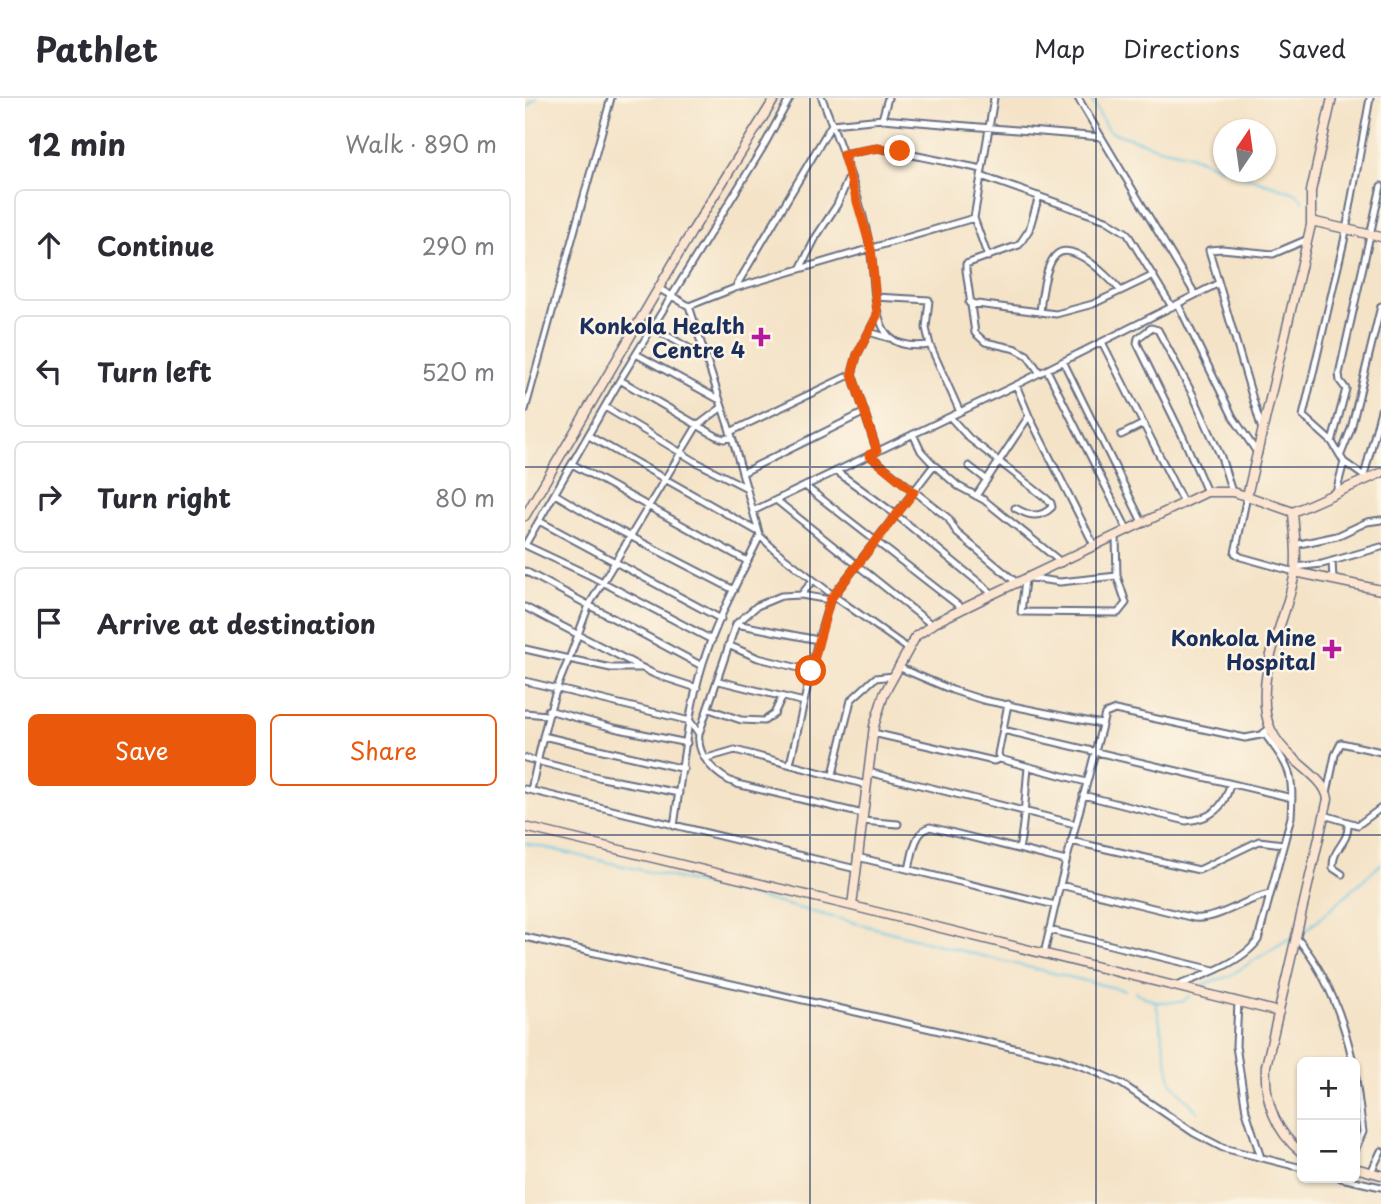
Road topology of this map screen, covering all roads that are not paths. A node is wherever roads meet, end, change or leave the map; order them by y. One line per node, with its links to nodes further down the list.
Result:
1 (611, 98): 58 (street)
2 (775, 98): 30 (street)
3 (790, 98): 34 (street)
4 (823, 98): 11 (street)
5 (888, 98): 10 (street)
6 (994, 98): 12 (street)
7 (1079, 98): 13 (street)
8 (1332, 98): 20 (street)
9 (1370, 98): 21 (street)
10 (882, 119): 11 (street); 12 (street)
11 (832, 124): 14 (street); 31 (street)
12 (988, 129): 13 (street); 15 (street)
13 (1101, 137): 33 (street)
14 (843, 154): 15 (street); 16 (street)
15 (981, 173): 18 (street); 19 (street)
16 (849, 177): 25 (street); 27 (street)
17 (1381, 186): 22 (street)
18 (1039, 196): 26 (street); 28 (street)
19 (974, 218): 25 (street); 26 (street)
20 (1311, 221): 21 (street); 24 (street)
21 (1346, 228): 22 (street); 71 (street)
22 (1371, 234): 23 (street); 71 (street)
23 (1381, 237)
24 (1308, 239): 29 (street); 66 (street)
25 (871, 249): 27 (street); 35 (street)
26 (988, 257): 36 (street)
27 (800, 269): 31 (street)
28 (1154, 275): 32 (street); 37 (street)
29 (1217, 284): 33 (street); 66 (street)
30 (659, 288): 34 (street); 104 (street)
31 (735, 288): 38 (street)
32 (1120, 290): 40 (street); 40 (street)
33 (1195, 294): 37 (street)
34 (673, 295): 38 (street); 42 (street)
35 (875, 297): 41 (street); 46 (street)
36 (969, 303): 40 (street); 51 (street)
37 (1175, 305): 45 (street); 74 (street)
38 (689, 306): 48 (street)
39 (1381, 306): 75 (street)
40 (1040, 313)
41 (877, 316): 43 (street); 44 (street)
42 (652, 327): 47 (street); 48 (street)
43 (869, 332): 44 (street); 52 (street)
44 (889, 338): 46 (street)
45 (1102, 342): 49 (street); 64 (street)
46 (930, 345): 61 (street)
47 (636, 354): 53 (street); 55 (street)
48 (705, 358): 55 (street)
49 (1063, 361): 50 (street); 107 (street)
50 (1047, 370): 51 (street); 108 (street)
51 (1040, 373): 54 (street)
52 (852, 374): 60 (street); 67 (street)
53 (620, 380): 56 (street); 65 (street)
54 (1016, 385): 61 (street); 62 (street)
55 (719, 399): 57 (street)
56 (605, 407): 70 (street); 73 (street)
57 (721, 408): 65 (street); 67 (street)
58 (525, 410)
59 (1381, 410): 85 (street)
60 (865, 412): 72 (street); 83 (street)
61 (960, 412): 63 (street)
62 (1029, 416): 77 (street); 115 (street)
63 (950, 417): 68 (street); 77 (street)
64 (1143, 424): 69 (street); 98 (street)
65 (697, 426): 67 (street); 73 (street)
66 (1262, 433): 74 (street)
67 (731, 434): 83 (street)
68 (912, 434): 72 (street); 80 (street)
69 (1121, 435)
70 (589, 436): 79 (street); 86 (street)
71 (1332, 442): 75 (street)
72 (877, 451): 76 (street)
73 (681, 453): 86 (street); 89 (street)
74 (1258, 454): 96 (street)
75 (1341, 454): 78 (street)
76 (869, 455): 82 (street); 90 (street)
77 (999, 462): 87 (street); 100 (street)
78 (1343, 462): 85 (street); 93 (street)
79 (572, 464): 94 (street); 99 (street)
80 (934, 465): 90 (street); 95 (street)
81 (969, 466): 87 (street)
82 (837, 471): 88 (street); 103 (street)
83 (742, 473): 89 (street)
84 (1381, 473): 85 (street)
85 (1366, 477): 93 (street)
86 (666, 479): 99 (street); 109 (street)
87 (987, 480): 95 (street)
88 (805, 486): 97 (street); 112 (street)
89 (747, 488): 101 (street)
90 (914, 492): 103 (street); 127 (street)
91 (1207, 492): 92 (street); 92 (street); 98 (street)
92 (1232, 492): 96 (street)
93 (1336, 492): 102 (street)
94 (555, 494): 106 (street); 110 (street)
95 (976, 496): 120 (street)
96 (1247, 496): 102 (street); 122 (street)
97 (776, 500): 101 (street); 121 (street)
98 (1184, 504): 107 (street)
99 (649, 507): 110 (street); 117 (street)
100 (1016, 508)
101 (753, 511): 109 (street)
102 (1293, 512): 114 (street)
103 (895, 514): 112 (street); 131 (street)
104 (525, 516)
105 (1381, 520): 114 (street)
106 (539, 521): 113 (street); 119 (street)
107 (1143, 524): 108 (street)
108 (1128, 531): 111 (street)
109 (758, 534): 117 (street); 125 (street)
110 (632, 536): 119 (street); 129 (street)
111 (1116, 537): 115 (street); 124 (street)
112 (875, 541): 121 (street); 136 (street)
113 (525, 545): 128 (street)
114 (1295, 545): 122 (street)
115 (1095, 547): 120 (street)
116 (1381, 547): 118 (street)
117 (747, 561): 129 (street)
118 (1332, 561): 122 (street); 126 (street)
119 (616, 562): 128 (street); 137 (street)
120 (1062, 563): 127 (street)
121 (856, 566): 133 (street); 139 (street)
122 (1295, 570): 126 (street); 164 (street)
123 (525, 571): 134 (street)
124 (1117, 576): 127 (street); 127 (street)
125 (813, 580): 132 (street); 133 (street)
126 (1333, 580): 130 (street)
127 (1024, 581): 131 (street)
128 (603, 582): 134 (street); 141 (street)
129 (734, 590): 137 (street)
130 (1381, 590)
131 (993, 594): 136 (street)
132 (801, 595): 133 (street); 138 (street)
133 (832, 598): 142 (street); 144 (street)
134 (589, 605): 140 (street); 147 (street)
135 (525, 607): 140 (street)
136 (964, 609): 139 (street)
137 (721, 619): 141 (street)
138 (736, 624): 142 (street); 143 (street)
139 (932, 625): 144 (street)
140 (578, 636): 146 (street); 148 (street)
141 (712, 640): 147 (street)
142 (818, 640): 149 (street)
143 (728, 645): 149 (street); 152 (street)
144 (907, 648): 150 (street)
145 (525, 649): 146 (street)
146 (569, 659): 148 (street); 153 (street)
147 (702, 666): 154 (street)
148 (643, 668): 154 (street)
149 (811, 671): 156 (street)
150 (896, 672): 157 (street); 166 (street); 180 (street)
151 (525, 681): 153 (street)
152 (719, 681): 155 (street); 158 (street)
153 (555, 687): 159 (street); 161 (street)
154 (697, 688): 161 (street)
155 (782, 697): 156 (street); 158 (street)
156 (804, 702): 176 (street)
157 (1008, 704): 162 (street); 163 (street)
158 (709, 709): 167 (street)
159 (547, 712): 160 (street); 168 (street); 169 (street)
160 (525, 713)
161 (690, 721): 165 (street); 167 (street)
162 (1101, 724): 164 (street); 170 (street)
163 (1003, 730): 170 (street); 174 (street)
164 (1267, 731): 186 (street); 188 (street)
165 (688, 733): 167 (street); 169 (street)
166 (873, 733): 174 (street); 179 (street)
167 (699, 734): 173 (street)
168 (543, 736): 175 (street); 177 (street)
169 (687, 743): 177 (street)
170 (1094, 751): 181 (street); 183 (street)
171 (1381, 752): 186 (street)
172 (525, 758): 175 (street)
173 (707, 758): 176 (street); 192 (street)
174 (1000, 759): 178 (street)
175 (537, 761): 184 (street); 185 (street)
176 (790, 764): 180 (street)
177 (684, 768): 185 (street)
178 (1028, 768): 181 (street); 190 (street)
179 (868, 772): 182 (street); 190 (street)
180 (833, 774): 182 (street)
181 (1086, 782): 187 (street)
182 (867, 785): 192 (street)
183 (1230, 785): 187 (street); 188 (street)
184 (528, 790): 196 (street)
185 (679, 793): 196 (street)
186 (1327, 793): 191 (street)
187 (1083, 795): 194 (street)
188 (1292, 798): 199 (street)
189 (1381, 808): 195 (street)
190 (1024, 812): 194 (street); 200 (street)
191 (1324, 815): 195 (street); 212 (street)
192 (862, 817): 193 (street); 201 (street)
193 (898, 824)
194 (1075, 824): 198 (street)
195 (1348, 824): 205 (street)
196 (674, 826): 203 (street)
197 (525, 827): 209 (street)
198 (1071, 841): 199 (street); 202 (street)
199 (1283, 844): 207 (street)
200 (1019, 849): 202 (street); 204 (street)
201 (857, 857): 203 (street); 204 (street)
202 (1066, 861): 206 (street)
203 (856, 869): 209 (street)
204 (908, 869): 208 (street)
205 (1342, 874)
206 (1060, 885): 207 (street); 208 (street)
207 (1270, 894): 214 (street)
208 (1055, 905): 210 (street)
209 (852, 906): 213 (street)
210 (1049, 930): 213 (street); 214 (street)
211 (525, 937): 223 (street)
212 (1296, 937): 217 (street); 218 (street)
213 (1044, 954): 215 (street)
214 (1214, 970): 215 (street)
215 (1175, 986): 216 (street)
216 (1238, 1002): 217 (street); 223 (street)
217 (1279, 1012): 221 (street)
218 (1352, 1057)
219 (1360, 1110): 220 (street)
220 (1360, 1139)
221 (1297, 1148)
222 (1381, 1151): 226 (street)
223 (1261, 1158): 224 (street)
224 (1297, 1167)
225 (1360, 1169): 226 (street)
226 (1371, 1172): 227 (street)
227 (1381, 1175)
228 (1360, 1182): 229 (street)
229 (1381, 1186)

